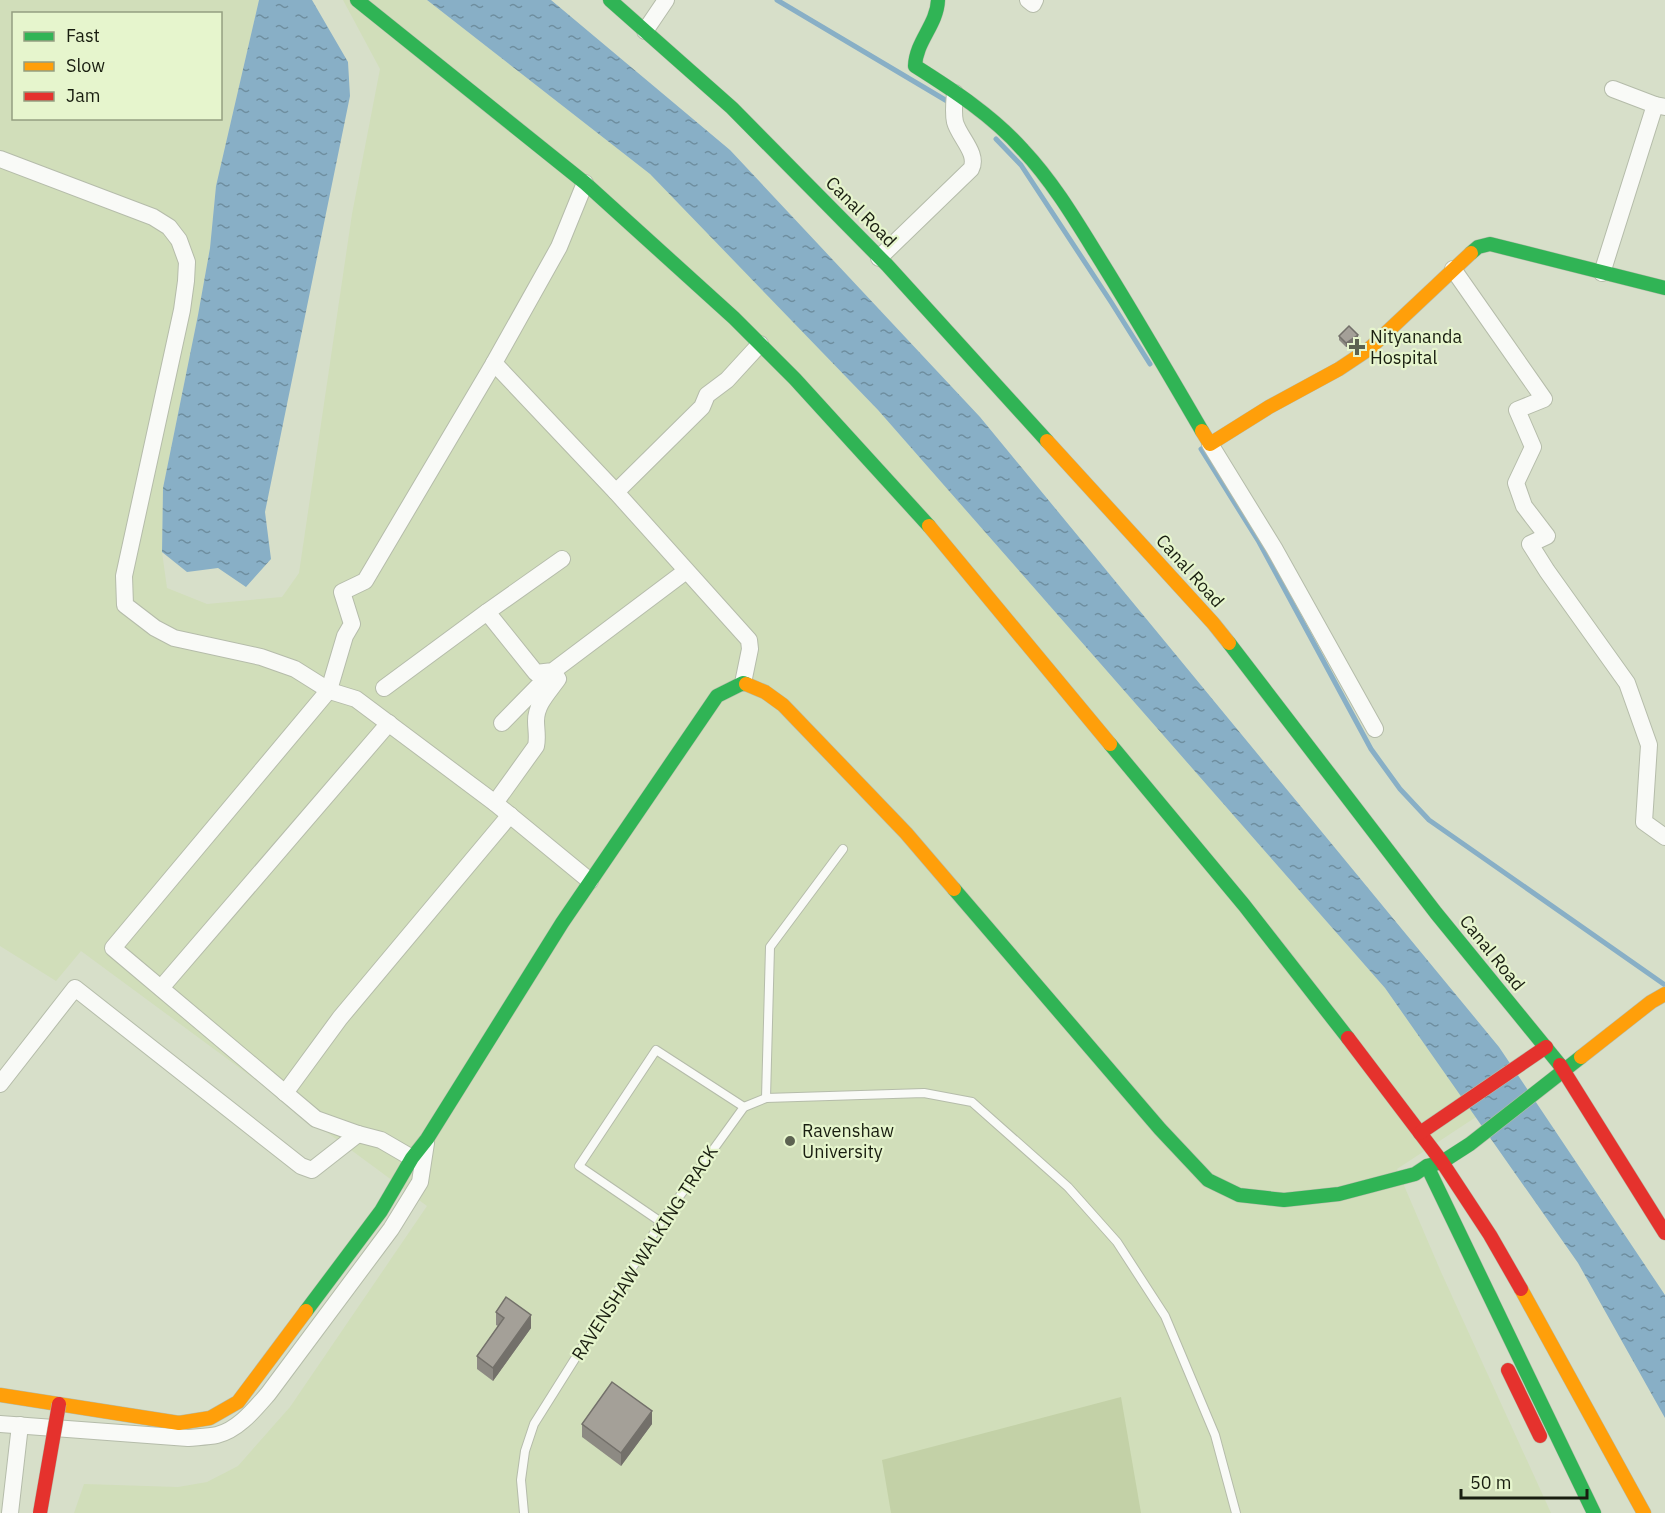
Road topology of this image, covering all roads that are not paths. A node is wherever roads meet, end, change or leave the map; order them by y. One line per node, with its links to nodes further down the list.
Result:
1 (357, 0): 12 (main road)
2 (610, 0): 7 (main road, Canal Road)
3 (666, 0): 7 (street)
4 (1028, 0): 5 (street)
5 (1035, 0)
6 (941, 1): 9 (main road)
7 (645, 31): 13 (main road, Canal Road)
8 (1613, 89): 10 (street)
9 (955, 93): 13 (street); 19 (main road)
10 (1660, 106): 15 (street)
11 (0, 159): 27 (street)
12 (585, 183): 17 (main road); 18 (street)
13 (879, 258): 39 (main road, Canal Road)
14 (1453, 269): 15 (main road); 19 (main road); 33 (street)
15 (1602, 273): 16 (main road)
16 (1665, 288)
17 (760, 344): 20 (street); 45 (main road)
18 (494, 363): 20 (street); 27 (street)
19 (1210, 444): 30 (street)
20 (616, 492): 22 (street)
21 (561, 559): 23 (street)
22 (686, 571): 24 (street); 25 (street)
23 (487, 612): 24 (street); 26 (street)
24 (553, 671): 29 (street); 31 (street)
25 (743, 683): 35 (main road); 50 (main road)
26 (384, 688)
27 (329, 690): 28 (street); 36 (street)
28 (388, 723): 31 (street); 36 (street)
29 (502, 723)
30 (1376, 729)
31 (495, 803): 32 (street)
32 (510, 815): 35 (street); 42 (street)
33 (1665, 837)
34 (843, 849): 43 (lane)
35 (590, 881): 47 (main road)
36 (161, 988): 42 (street)
37 (1659, 998): 38 (main road); 40 (main road)
38 (1665, 1012)
39 (1546, 1047): 40 (main road, Canal Road); 45 (main road)
40 (1564, 1070): 49 (main road); 52 (main road, Canal Road)
41 (0, 1084): 46 (street)
42 (285, 1093): 46 (street)
43 (766, 1098): 44 (lane); 64 (lane)
44 (744, 1107): 51 (lane, RAVENSHAW WALKING TRACK); 51 (lane)
45 (1420, 1133): 49 (main road)
46 (358, 1134): 48 (street)
47 (427, 1139): 48 (main road); 59 (street)
48 (412, 1158): 57 (main road)
49 (1442, 1162): 50 (main road); 66 (main road)
50 (1427, 1166): 65 (main road)
51 (661, 1222): 63 (lane, RAVENSHAW WALKING TRACK)
52 (1665, 1233)
53 (1465, 1276): 54 (main road)
54 (1475, 1297)
55 (1504, 1361): 60 (main road)
56 (0, 1395): 57 (main road)
57 (59, 1404): 62 (main road, bridge)
58 (0, 1424): 59 (street)
59 (20, 1425): 61 (street)
60 (1548, 1453)
61 (10, 1513)
62 (40, 1513)
63 (524, 1513)
64 (1236, 1513)
65 (1594, 1513)
66 (1644, 1513)

